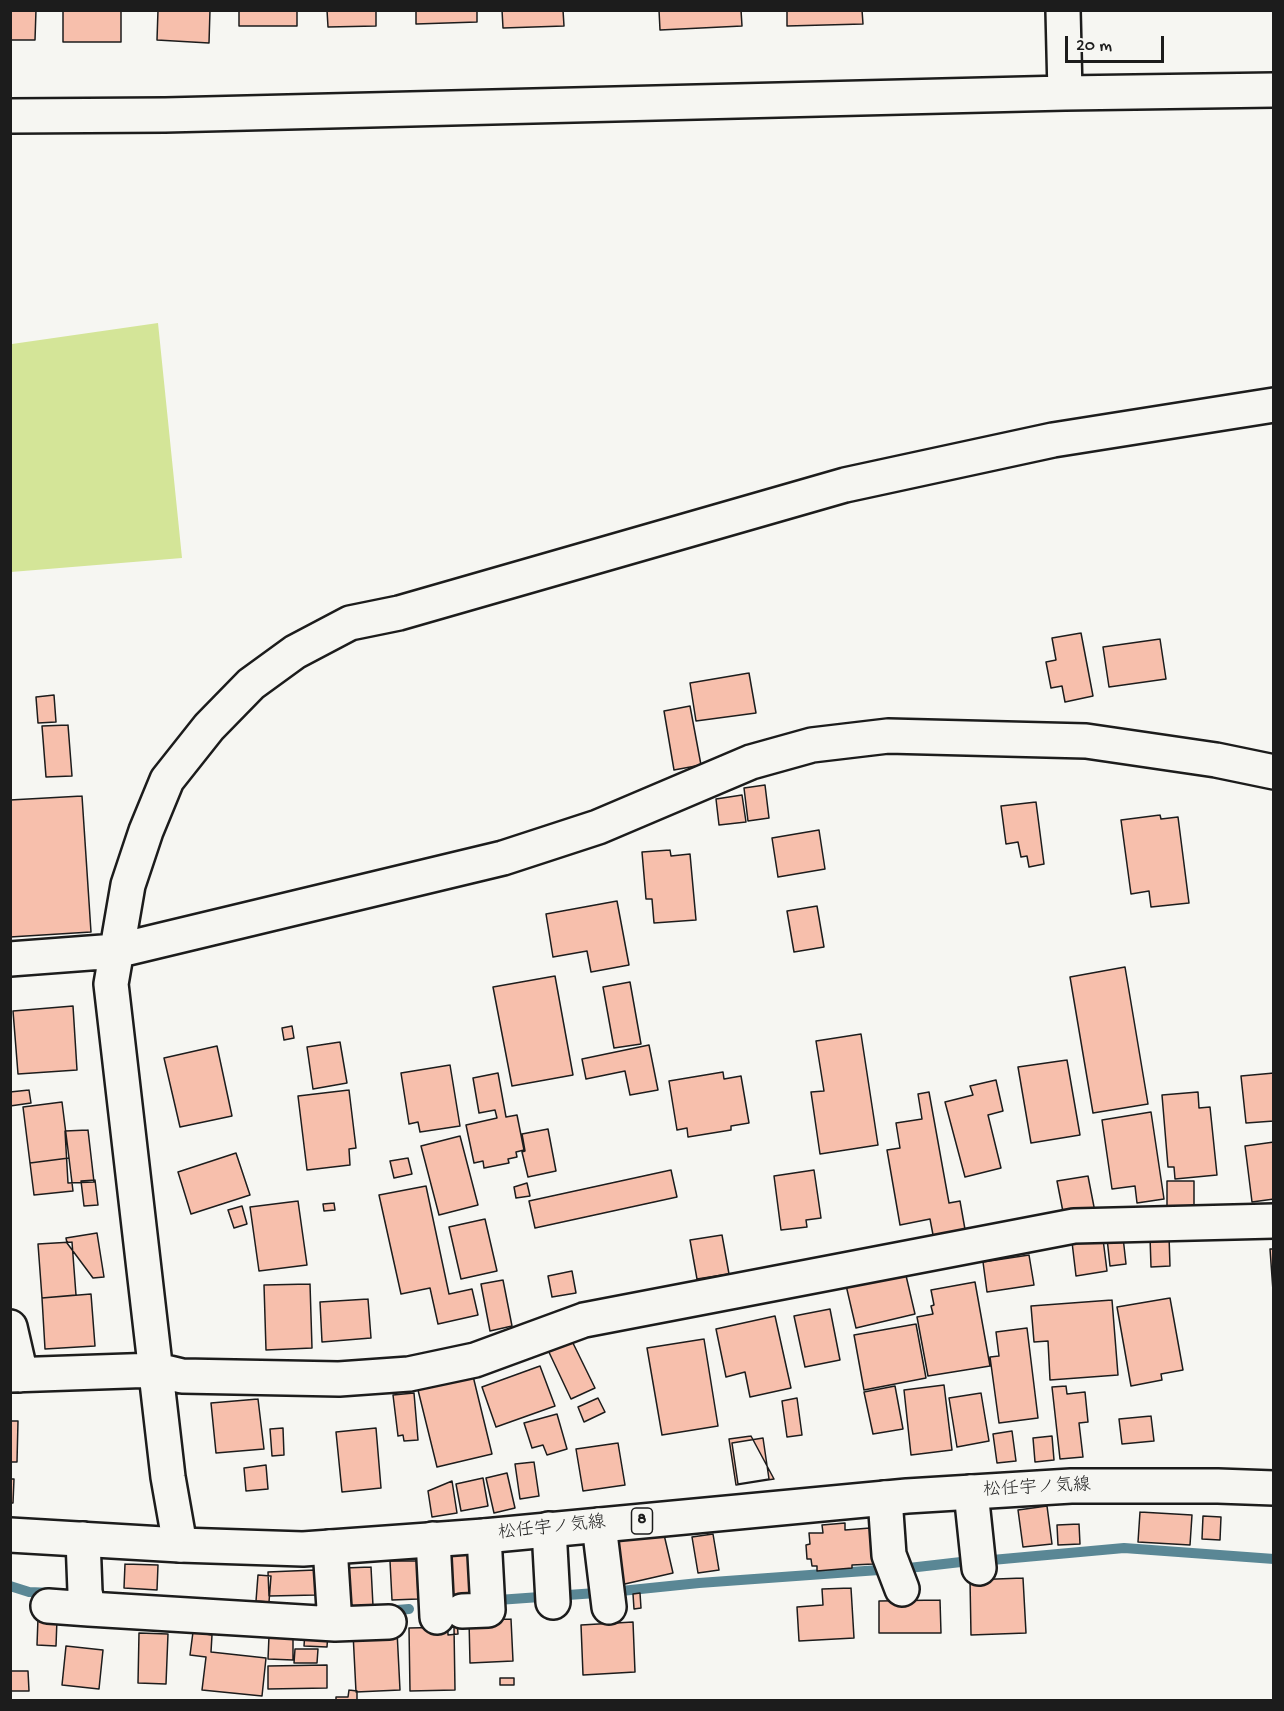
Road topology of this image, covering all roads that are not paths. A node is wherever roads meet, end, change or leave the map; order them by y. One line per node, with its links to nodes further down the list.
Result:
1 (1063, 10): 3 (street)
2 (1274, 90): 3 (street)
3 (1065, 93): 4 (street)
4 (10, 116)
5 (1274, 405): 7 (street)
6 (1274, 772): 7 (street)
7 (116, 951): 8 (street); 11 (street)
8 (10, 959)
9 (1274, 1221): 11 (street)
10 (10, 1327): 12 (street)
11 (157, 1370): 12 (street); 22 (street)
12 (16, 1375)
13 (1274, 1488): 14 (street, 松任宇ノ気線 / 8)
14 (971, 1492): 15 (street, 松任宇ノ気線 / 8); 24 (street)
15 (885, 1498): 16 (street, 松任宇ノ気線 / 8); 25 (street)
16 (599, 1525): 17 (street, 松任宇ノ気線 / 8); 28 (street)
17 (549, 1529): 19 (street, 松任宇ノ気線 / 8); 26 (street)
18 (10, 1535): 20 (street, 松任宇ノ気線 / 8)
19 (484, 1536): 21 (street, 松任宇ノ気線 / 8); 21 (street)
20 (82, 1539): 22 (street, 松任宇ノ気線 / 8); 29 (street)
21 (433, 1539): 23 (street, 松任宇ノ気線 / 8)
22 (180, 1545): 23 (street, 松任宇ノ気線 / 8)
23 (330, 1547): 31 (street)
24 (979, 1568)
25 (902, 1589)
26 (552, 1596)
27 (48, 1606): 29 (street)
28 (609, 1607)
29 (89, 1609): 31 (street)
30 (389, 1622): 31 (street)
31 (334, 1624)

